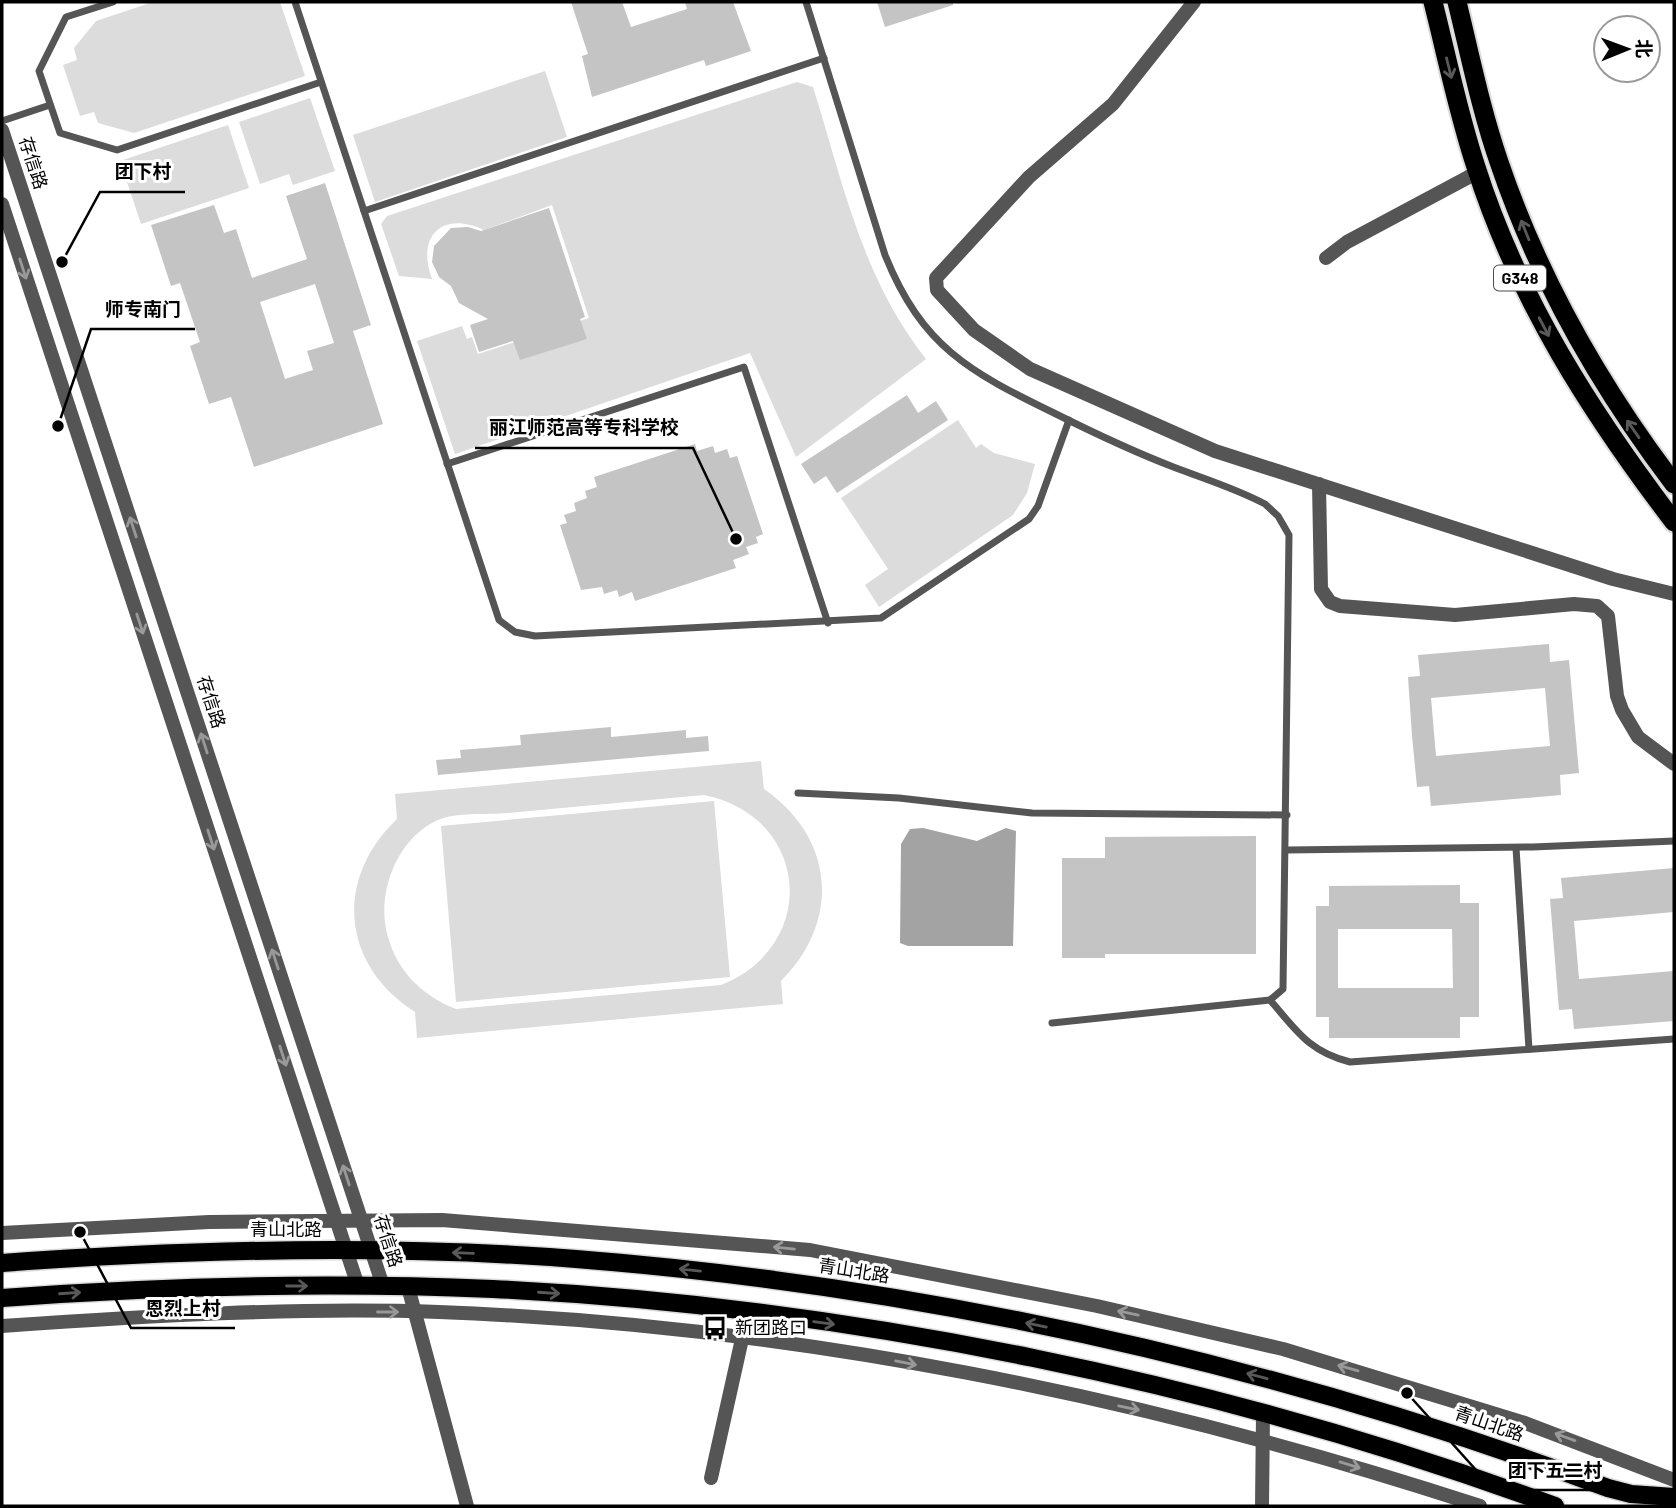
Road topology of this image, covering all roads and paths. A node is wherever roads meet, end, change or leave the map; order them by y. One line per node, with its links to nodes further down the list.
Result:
1 (113, 2): 9 (lane)
2 (295, 2): 8 (lane)
3 (806, 2): 7 (lane)
4 (1194, 2): 18 (street)
5 (1433, 2): 12 (highway, G348, one-way to 12)
6 (1457, 2): 19 (highway, G348, one-way to 6)
7 (824, 58): 14 (lane); 16 (lane)
8 (321, 82): 9 (lane); 14 (lane)
9 (50, 105): 10 (lane)
10 (2, 121)
11 (2, 130): 34 (street, 存信路, one-way to 11)
12 (1478, 172): 15 (street); 20 (highway, G348, one-way to 20)
13 (2, 204): 33 (street, one-way to 33)
14 (364, 211): 17 (lane)
15 (1326, 258)
16 (1069, 421): 22 (lane); 25 (lane)
17 (447, 464): 22 (lane); 22 (lane)
18 (1319, 484): 21 (street); 23 (street)
19 (1674, 484)
20 (1674, 522)
21 (1674, 594)
22 (828, 623)
23 (1674, 764)
24 (798, 793): 25 (lane)
25 (1287, 815): 28 (lane)
26 (1674, 841): 27 (lane)
27 (1516, 848): 28 (lane); 32 (lane)
28 (1287, 850): 29 (lane)
29 (1270, 1000): 30 (lane); 32 (lane)
30 (1052, 1023)
31 (1674, 1039): 32 (lane)
32 (1529, 1049)
33 (336, 1219): 34 (street); 35 (street); 36 (street)
34 (361, 1220): 37 (street, 存信路); 50 (street, one-way to 34)
35 (2, 1233)
36 (346, 1250): 37 (main road, 青山北路); 38 (main road, 青山北路); 39 (street)
37 (371, 1251): 40 (street, 存信路); 51 (main road, 青山北路, one-way to 37)
38 (2, 1263)
39 (358, 1286): 40 (main road); 42 (main road, one-way to 39)
40 (383, 1286): 41 (main road)
41 (408, 1287): 43 (street); 44 (main road, one-way to 44)
42 (2, 1298)
43 (415, 1312): 45 (street, one-way to 43); 46 (street); 52 (street)
44 (748, 1312): 46 (street); 47 (main road, one-way to 47)
45 (2, 1326)
46 (743, 1337): 48 (street, one-way to 48); 49 (street)
47 (1264, 1414): 48 (street); 55 (main road)
48 (1262, 1440): 53 (street); 54 (street, one-way to 54)
49 (711, 1478)
50 (1674, 1480)
51 (1674, 1497)
52 (467, 1506)
53 (1262, 1506)
54 (1480, 1506)
55 (1555, 1506)

